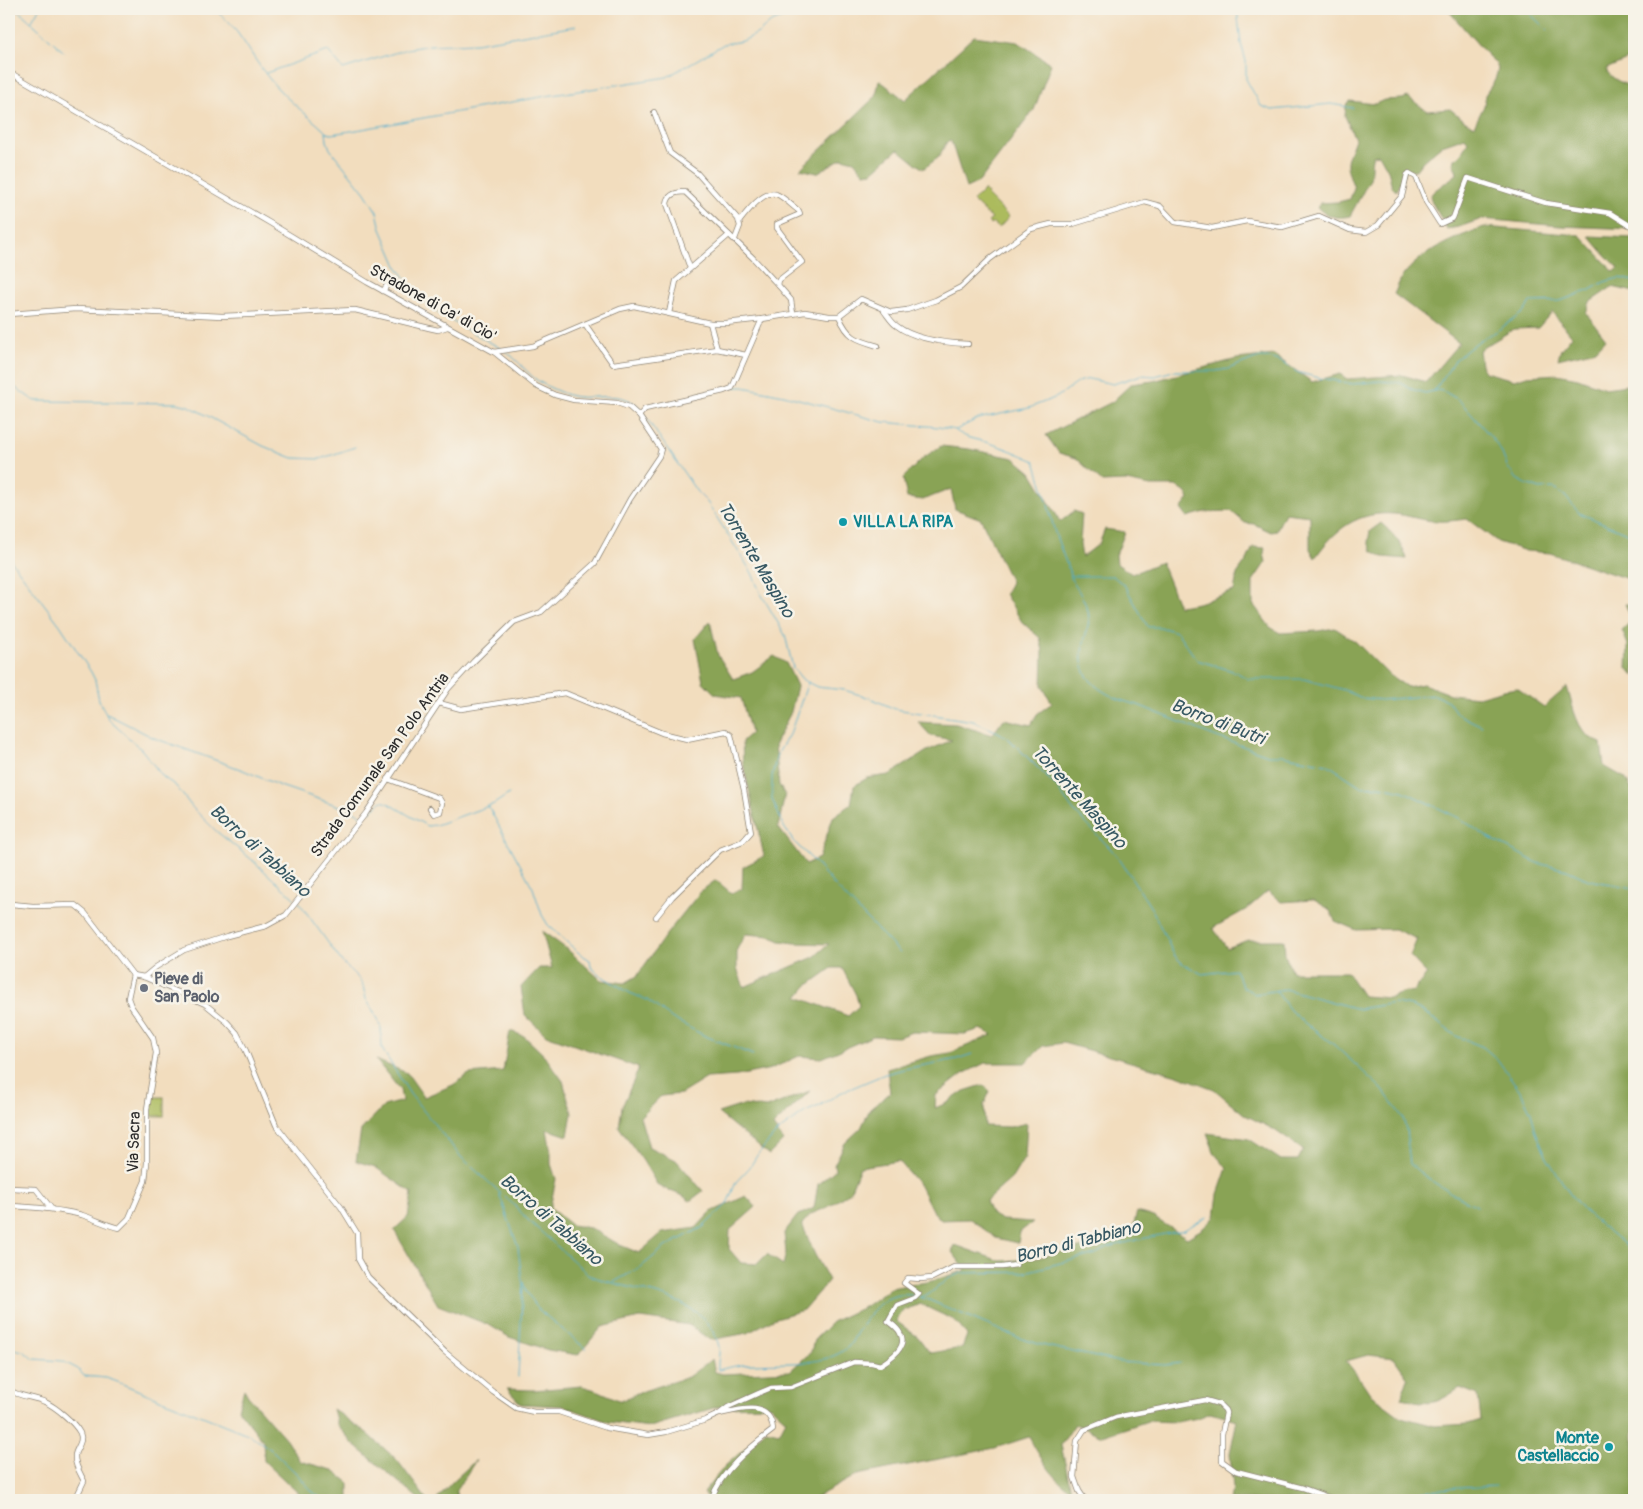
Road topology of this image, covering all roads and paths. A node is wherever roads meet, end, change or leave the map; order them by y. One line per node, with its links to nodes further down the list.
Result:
1 (9, 72): 10 (street, Stradone di Ca' di Cio')
2 (654, 112): 3 (street)
3 (739, 222): 6 (street); 9 (street)
4 (1634, 228): 11 (street)
5 (729, 235): 6 (street); 7 (street); 7 (street)
6 (735, 239): 9 (street)
7 (690, 268): 13 (street)
8 (390, 281): 10 (street)
9 (778, 285): 14 (street)
10 (383, 291): 19 (street, Stradone di Ca' di Cio')
11 (884, 310): 15 (street); 20 (street)
12 (9, 314): 19 (street)
13 (669, 314): 17 (street, Stradone di Ca' di Cio'); 18 (street, Stradone di Ca' di Cio')
14 (793, 314): 15 (street, Stradone di Ca' di Cio'); 16 (street, Stradone di Ca' di Cio')
15 (839, 316): 21 (street)
16 (762, 319): 17 (street, Stradone di Ca' di Cio'); 24 (street)
17 (710, 323): 22 (street)
18 (585, 324): 22 (street); 23 (street, Stradone di Ca' di Cio')
19 (447, 327): 23 (street, Stradone di Ca' di Cio')
20 (968, 344)
21 (878, 346)
22 (717, 349): 24 (street)
23 (494, 352): 25 (street, Strada Comunale San Polo Antria)
24 (746, 355): 25 (street)
25 (639, 416): 26 (street, Strada Comunale San Polo Antria)
26 (438, 703): 27 (street, Strada Comunale San Polo Antria); 30 (street)
27 (388, 779): 28 (street); 32 (street, Strada Comunale San Polo Antria)
28 (430, 808)
29 (9, 905): 31 (street)
30 (656, 917)
31 (133, 975): 32 (street); 35 (street, Via Sacra)
32 (144, 977): 38 (street)
33 (9, 1188): 35 (street)
34 (9, 1206): 35 (street, Via Sacra)
35 (51, 1208)
36 (1016, 1265): 38 (street)
37 (9, 1390): 39 (street)
38 (719, 1414): 40 (street)
39 (75, 1500)
40 (710, 1500)
41 (1003, 1500): 42 (street)
42 (1024, 1500)
43 (1085, 1500): 44 (street)
44 (1336, 1500)

